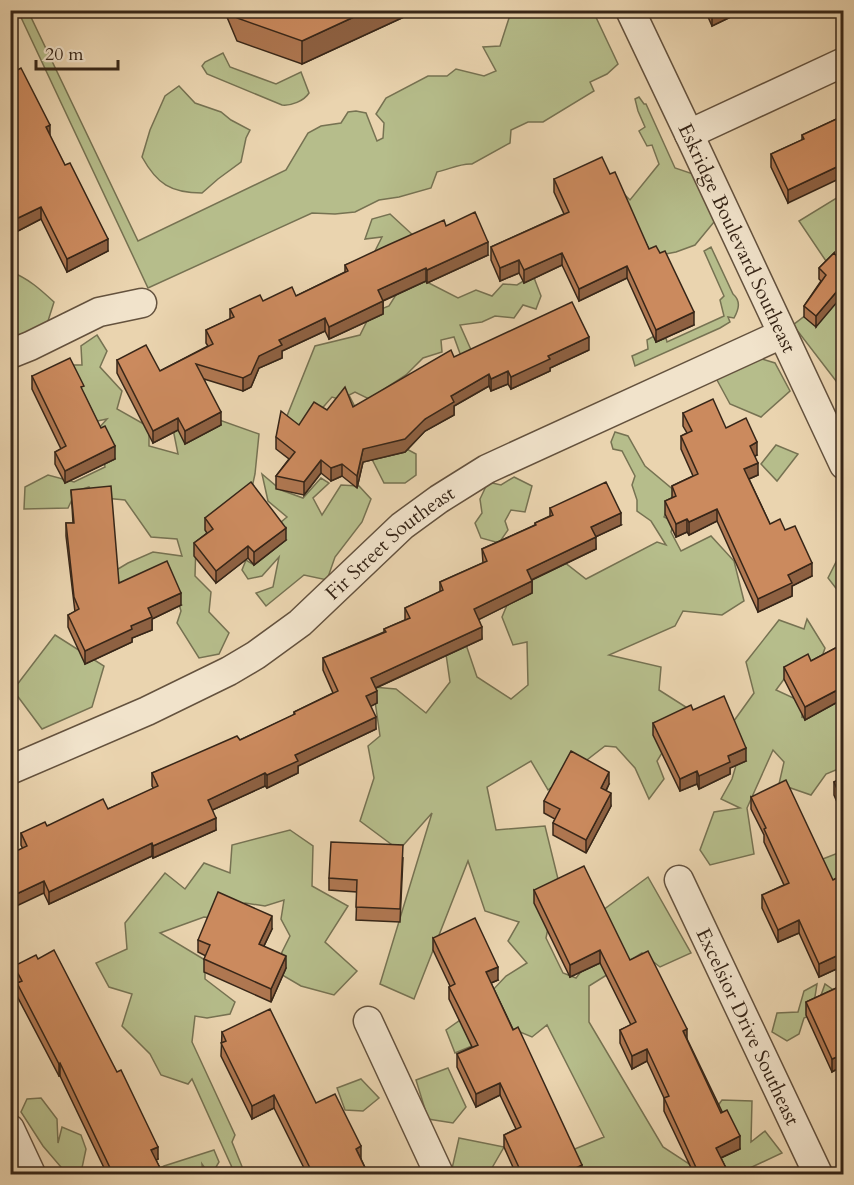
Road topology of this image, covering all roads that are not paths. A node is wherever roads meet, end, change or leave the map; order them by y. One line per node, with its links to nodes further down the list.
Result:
1 (630, 10): 3 (street, Eskridge Boulevard Southeast)
2 (843, 62): 3 (street)
3 (689, 134): 5 (street, Eskridge Boulevard Southeast)
4 (142, 303): 6 (street)
5 (782, 334): 7 (street, Eskridge Boulevard Southeast); 8 (street, Fir Street Southeast)
6 (10, 354)
7 (843, 465)
8 (12, 766)
9 (680, 879): 14 (street, Excelsior Drive Southeast)
10 (368, 1021): 13 (street)
11 (10, 1129): 12 (street)
12 (32, 1174)
13 (439, 1174)
14 (818, 1174)

